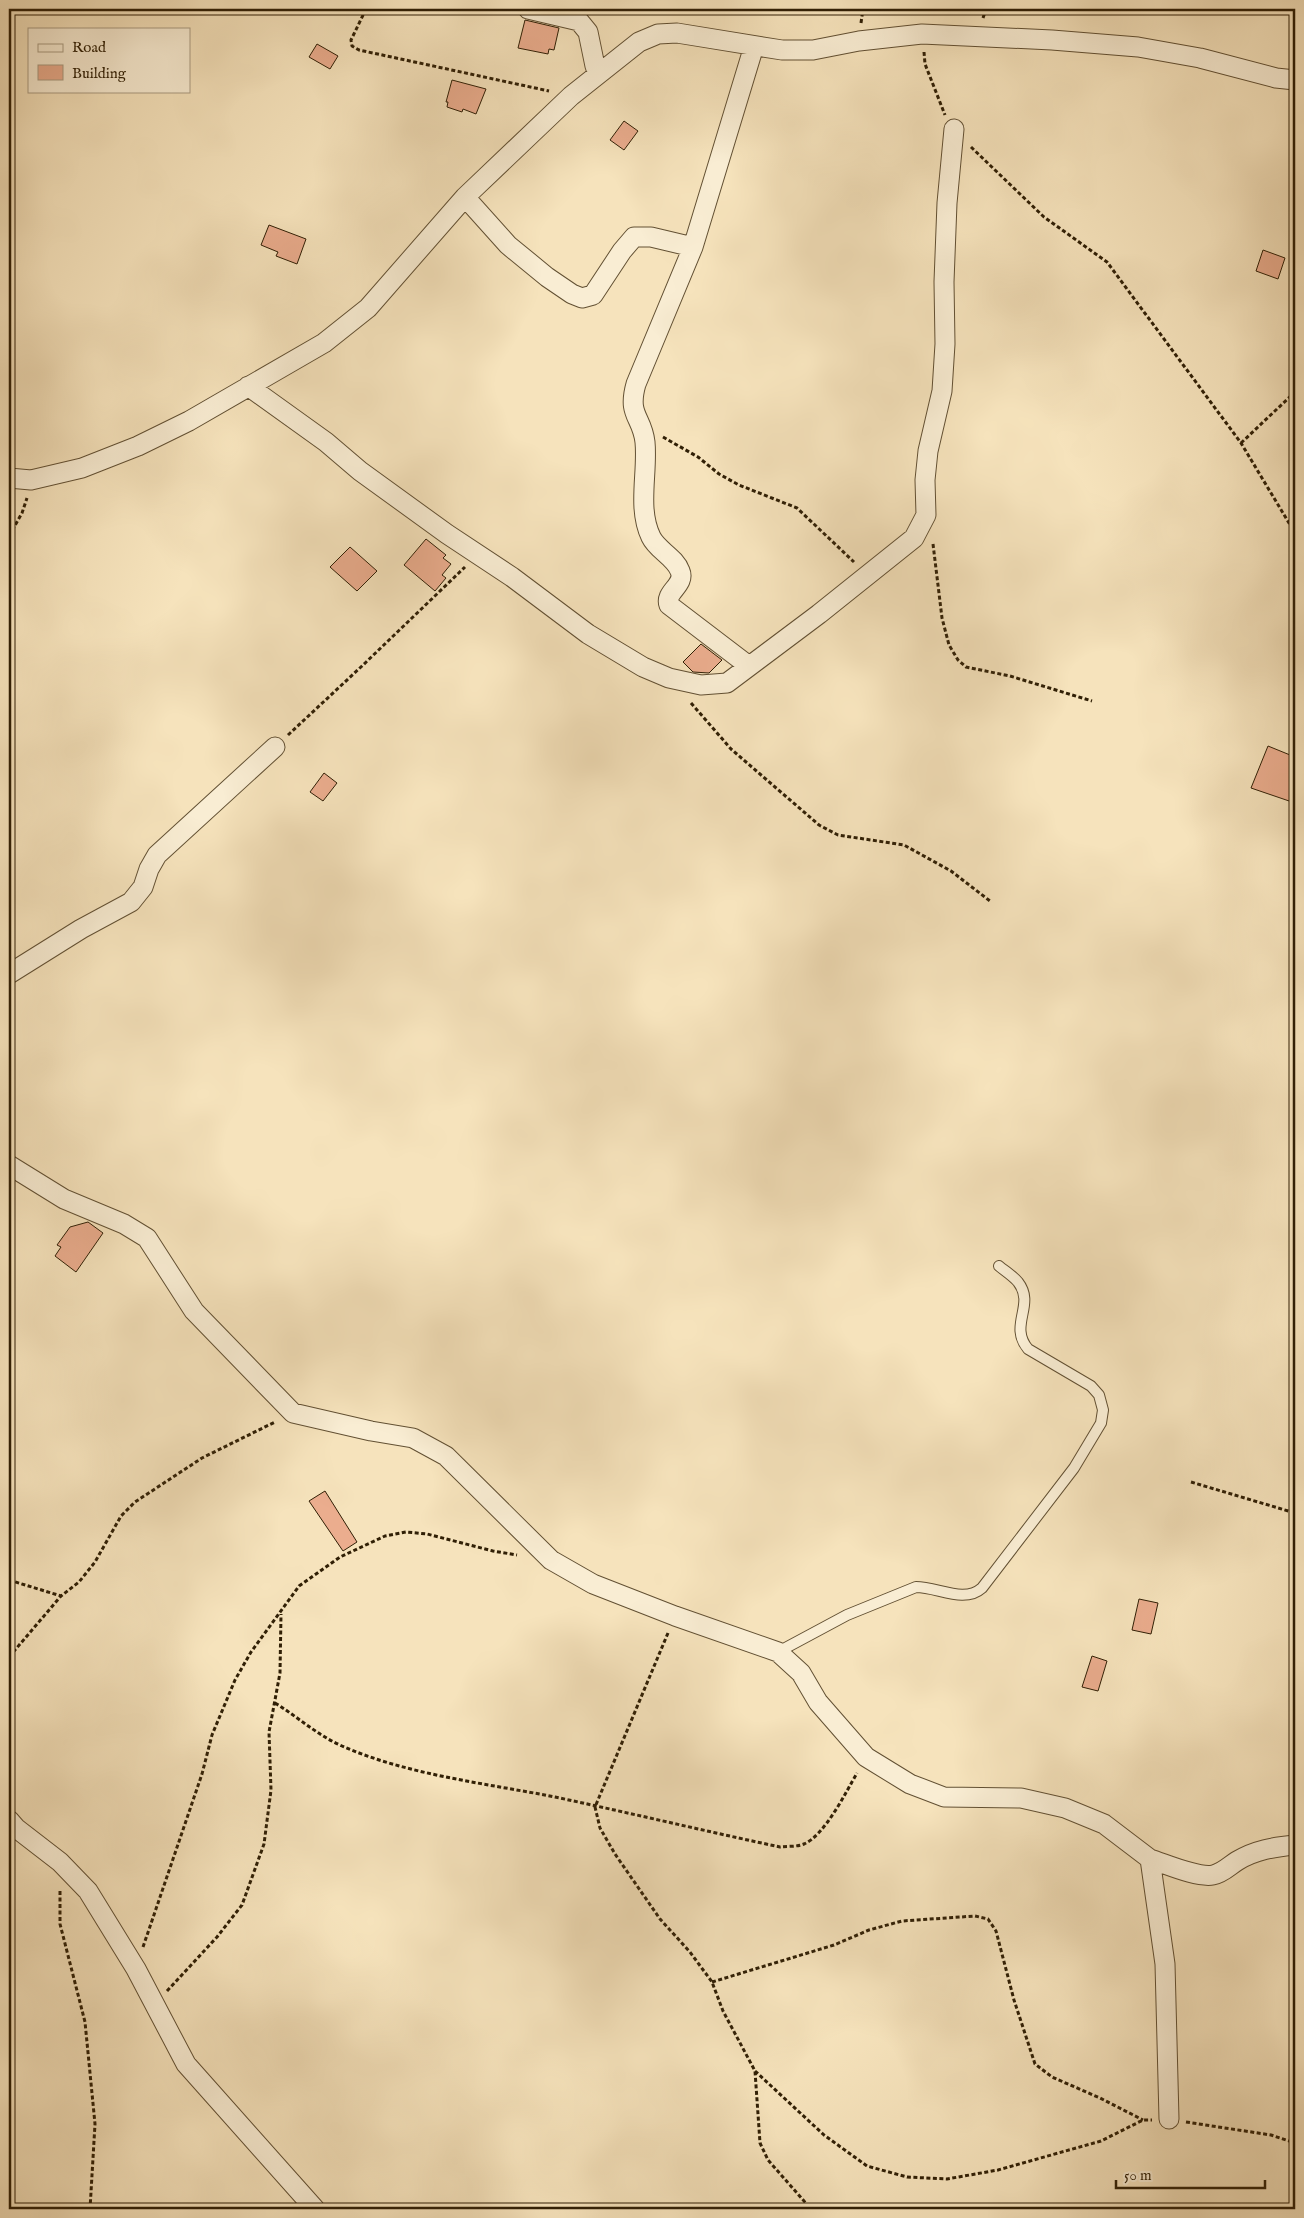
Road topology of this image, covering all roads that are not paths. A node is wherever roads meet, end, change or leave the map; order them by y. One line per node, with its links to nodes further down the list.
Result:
1 (528, 9): 3 (street)
2 (754, 46): 3 (street); 4 (street); 7 (street)
3 (605, 68): 6 (street)
4 (1295, 80)
5 (954, 129): 10 (street)
6 (465, 197): 7 (street); 8 (street)
7 (693, 247): 10 (street)
8 (248, 386): 9 (street); 10 (street)
9 (9, 478)
10 (749, 666)
11 (275, 747): 12 (street)
12 (9, 974)
13 (9, 1165): 15 (street)
14 (1000, 1266): 15 (lane)
15 (778, 1652): 18 (street)
16 (9, 1820): 20 (street)
17 (1295, 1845): 18 (street)
18 (1150, 1859): 19 (street)
19 (1169, 2119)
20 (315, 2209)

